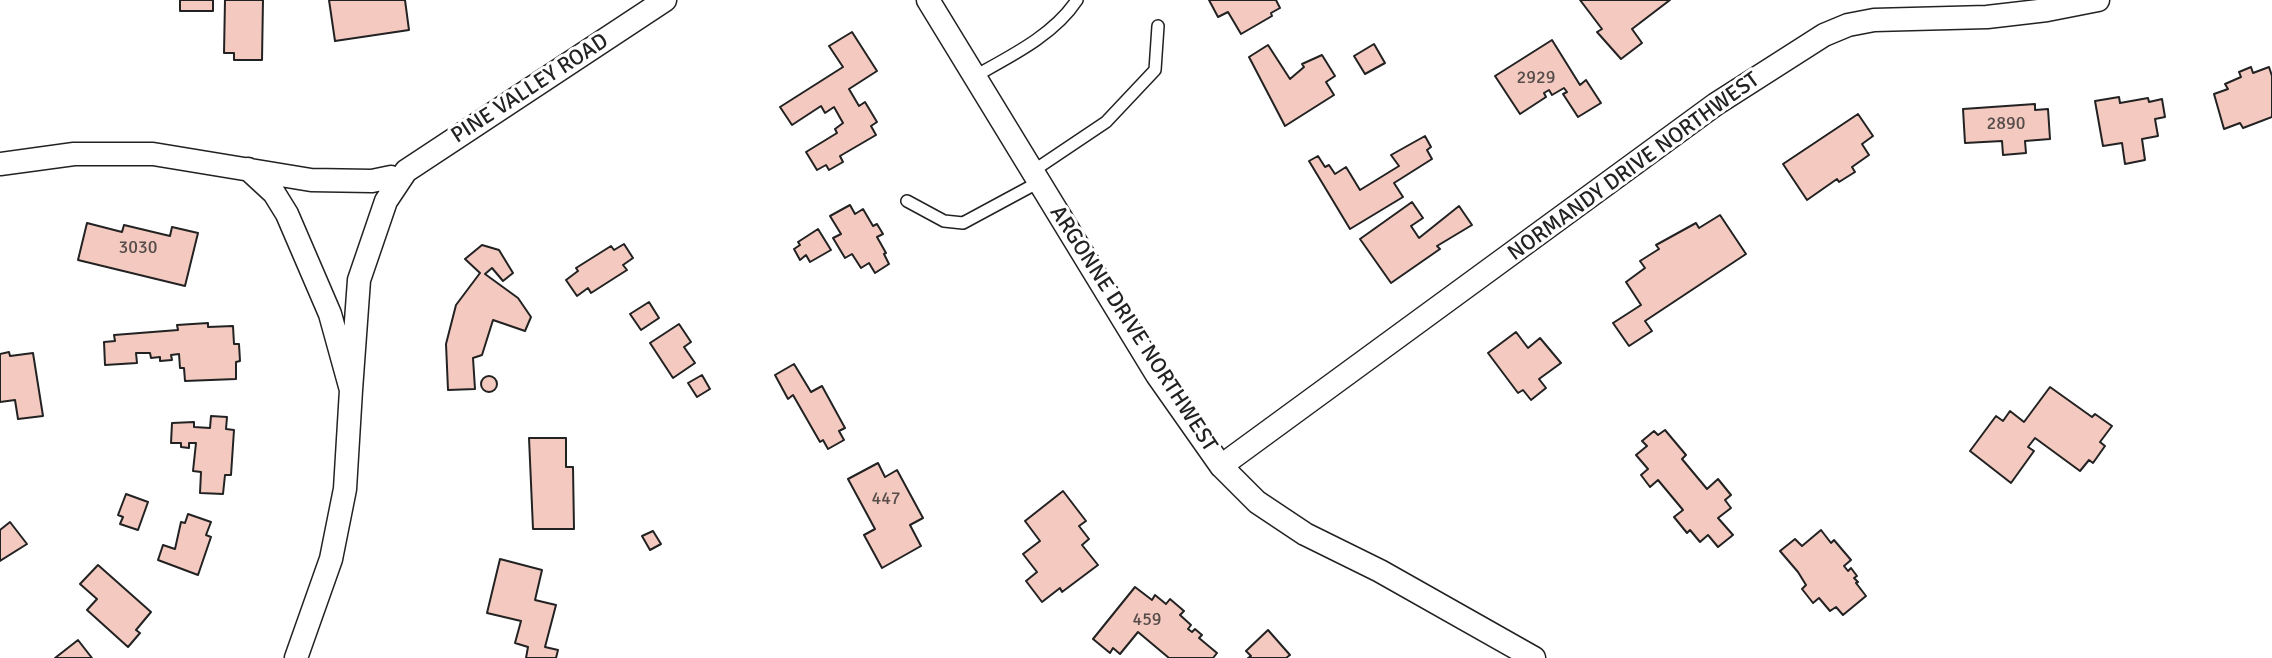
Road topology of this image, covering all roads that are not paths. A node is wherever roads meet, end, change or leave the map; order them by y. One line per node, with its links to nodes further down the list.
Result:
1 (665, 0): 10 (street, PINE VALLEY ROAD)
2 (928, 0): 6 (street, ARGONNE DRIVE NORTHWEST)
3 (1077, 0): 6 (lane)
4 (2098, 0): 13 (street, NORMANDY DRIVE NORTHWEST)
5 (1158, 26): 9 (lane)
6 (975, 76): 9 (street, ARGONNE DRIVE NORTHWEST)
7 (0, 164): 8 (street)
8 (248, 169): 10 (street); 12 (street)
9 (1036, 176): 11 (lane); 13 (street, ARGONNE DRIVE NORTHWEST)
10 (398, 180): 12 (street)
11 (907, 201)
12 (351, 390): 14 (street)
13 (1221, 466): 15 (street, ARGONNE DRIVE NORTHWEST)
14 (296, 658)
15 (1534, 658)

